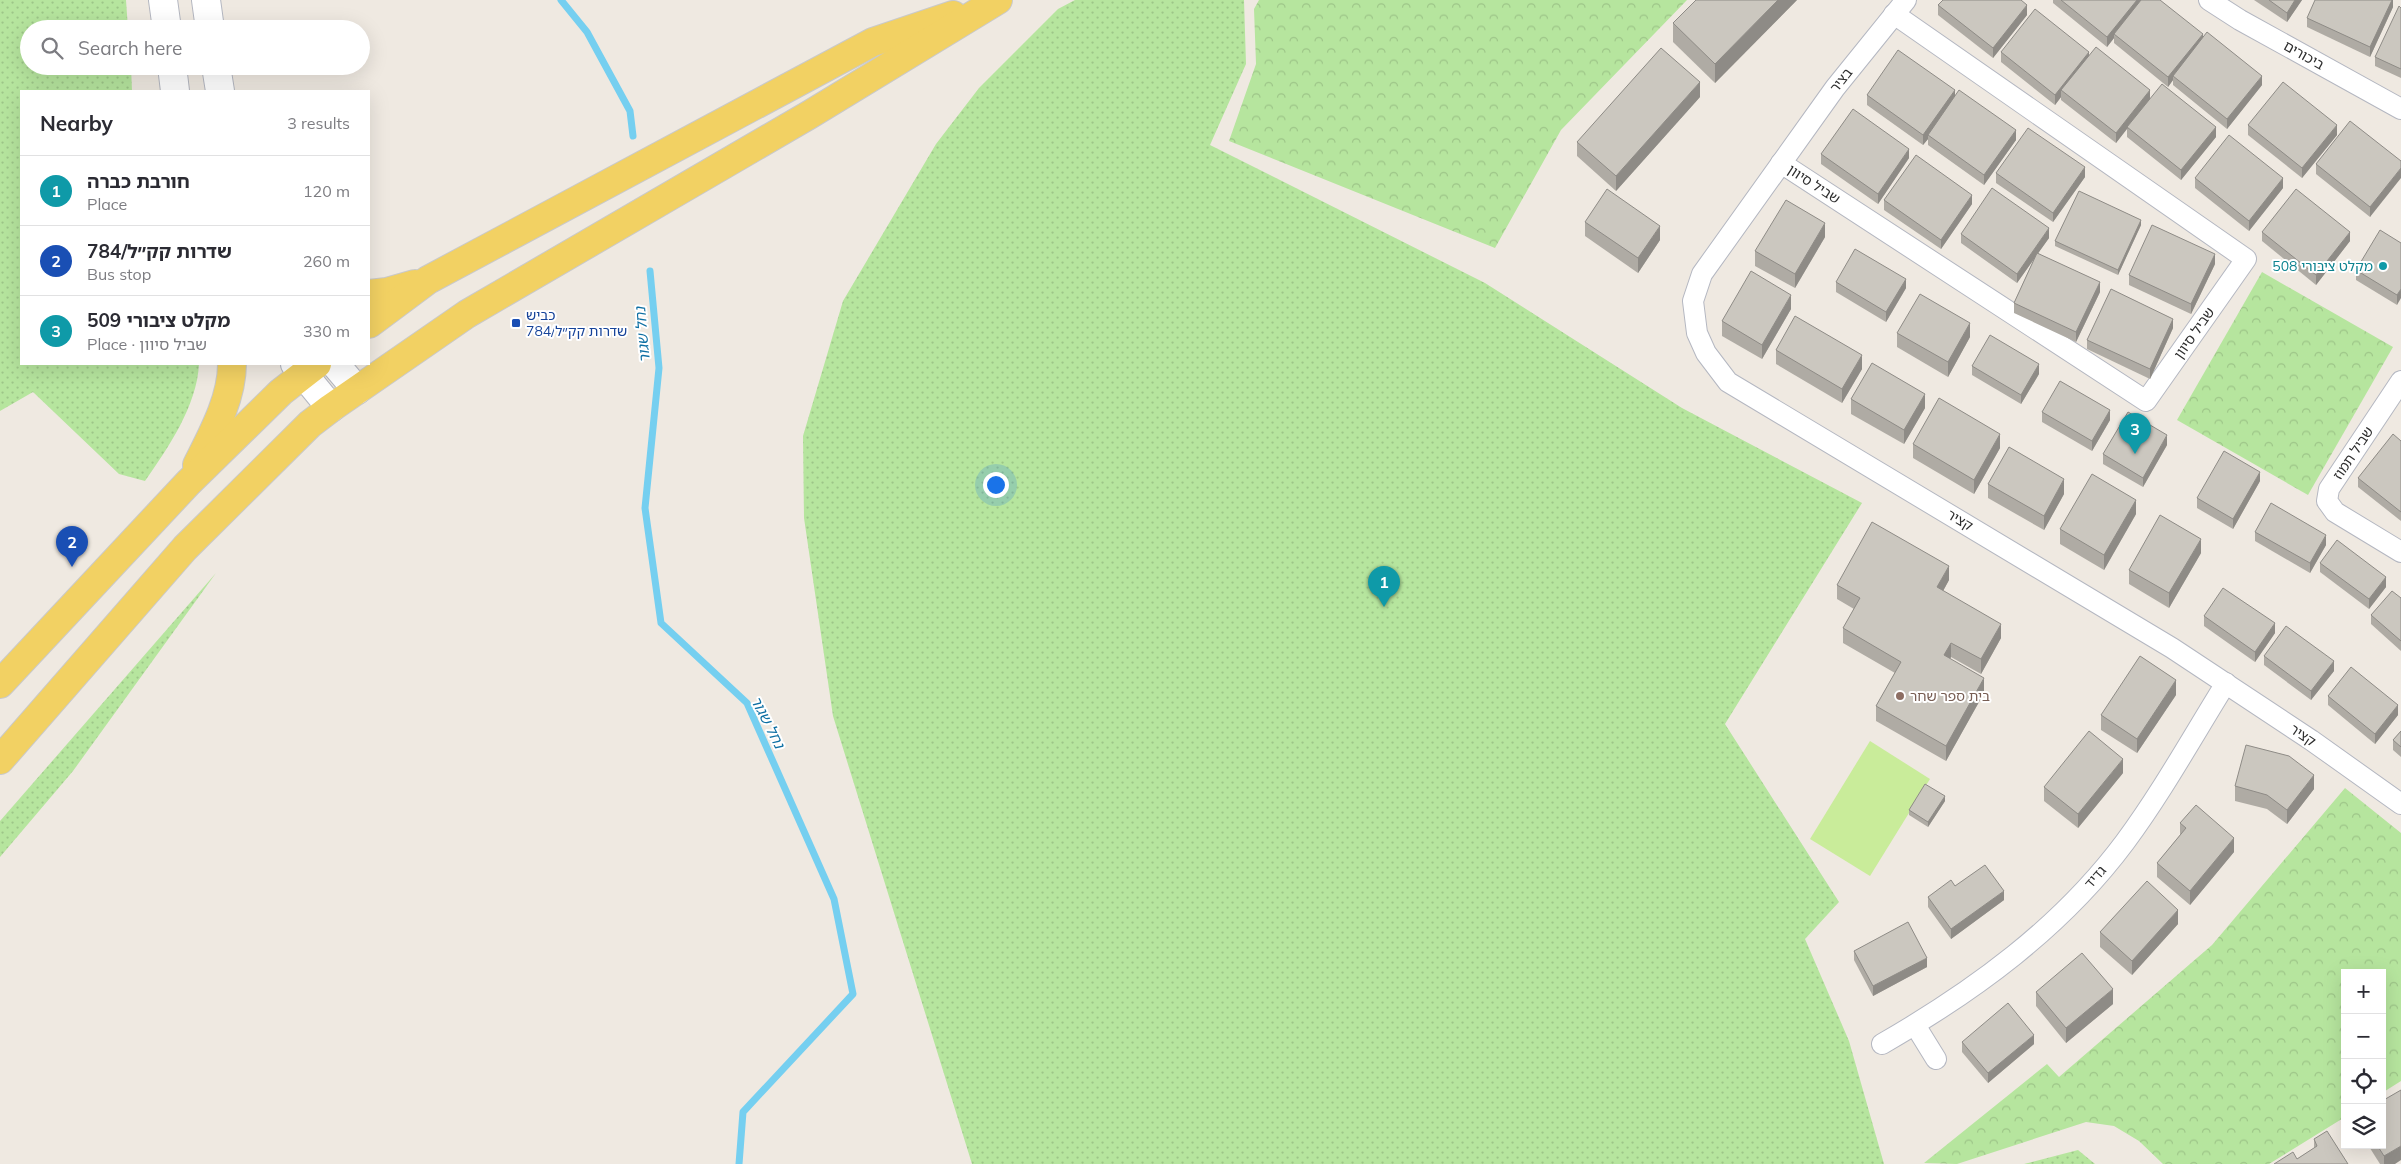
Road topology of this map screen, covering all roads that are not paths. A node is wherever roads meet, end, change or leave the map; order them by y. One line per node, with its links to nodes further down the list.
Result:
1 (163, 0): 6 (street)
2 (206, 0): 7 (street)
3 (997, 0): 14 (main road); 21 (main road)
4 (2209, 0): 12 (street, ביכורים)
5 (1900, 7): 13 (street, בציר); 13 (street, שביל סיוון)
6 (166, 20)
7 (209, 20)
8 (173, 75): 10 (street)
9 (217, 75): 11 (street)
10 (175, 90)
11 (220, 90)
12 (2401, 109)
13 (1781, 163): 25 (street, קציר)
14 (428, 280): 15 (main road); 16 (main road)
15 (370, 294)
16 (370, 323)
17 (232, 365): 23 (main road)
18 (336, 365): 21 (street)
19 (305, 367): 22 (street); 23 (main road)
20 (2401, 382): 24 (street, שביל תמוז)
21 (357, 390): 22 (main road)
22 (331, 408): 27 (main road)
23 (188, 483): 26 (main road)
24 (2401, 552)
25 (2226, 683): 28 (street, קציר); 29 (street, גדיד)
26 (0, 684)
27 (0, 760)
28 (2401, 804)
29 (1916, 1025): 30 (street, גדיד); 31 (street)
30 (1882, 1044)
31 (1936, 1059)

